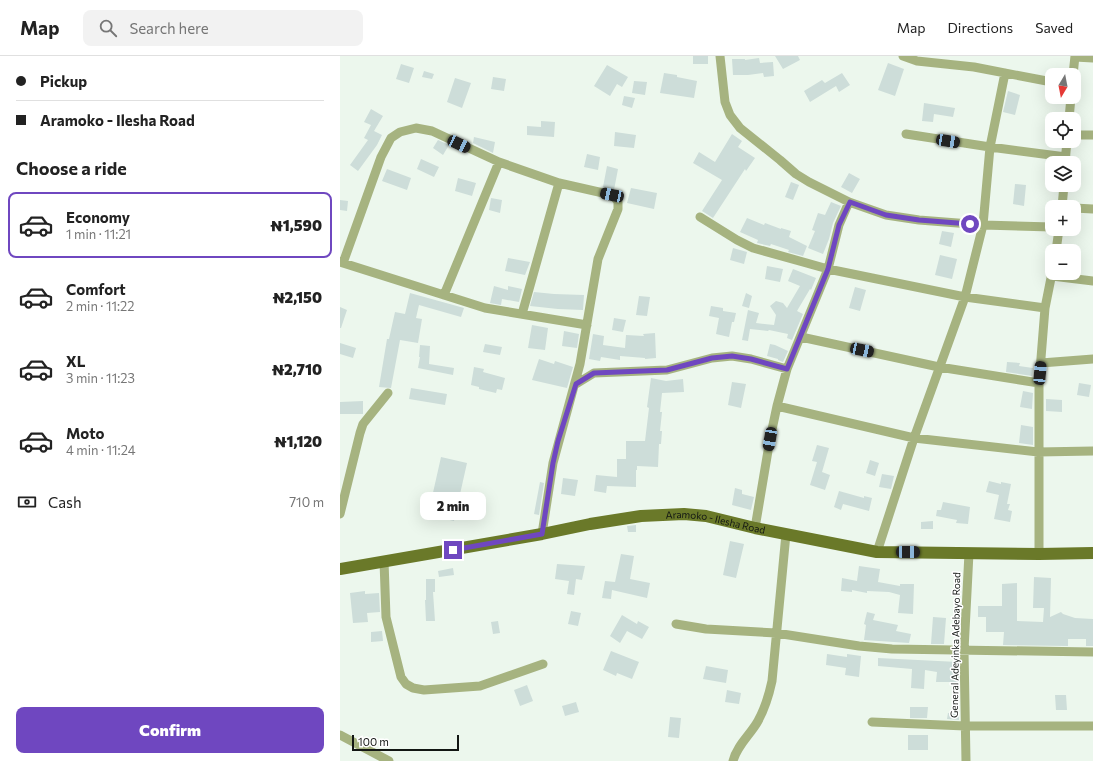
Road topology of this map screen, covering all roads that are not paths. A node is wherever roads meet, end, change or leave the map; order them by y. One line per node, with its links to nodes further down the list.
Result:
1 (720, 56): 15 (street)
2 (903, 56): 6 (street)
3 (1075, 56): 4 (street); 5 (street)
4 (1093, 58)
5 (1074, 68)
6 (1005, 73): 7 (street); 11 (street)
7 (1045, 81)
8 (906, 134): 11 (street)
9 (1081, 135): 10 (street)
10 (1093, 135)
11 (990, 147): 12 (street); 19 (street)
12 (1045, 156)
13 (499, 162): 14 (street); 21 (street); 26 (street)
14 (558, 183): 29 (street); 30 (street)
15 (850, 202): 19 (street); 22 (street)
16 (1081, 208): 17 (street)
17 (1093, 209)
18 (700, 217): 22 (street)
19 (983, 225): 20 (street); 27 (street)
20 (1045, 227)
21 (342, 262): 26 (street)
22 (828, 269): 27 (street); 31 (street)
23 (1081, 279): 25 (street)
24 (1051, 280): 28 (street)
25 (1093, 281)
26 (444, 295): 29 (street)
27 (965, 297): 28 (street); 35 (street)
28 (1045, 308): 33 (street)
29 (522, 314): 30 (street)
30 (587, 325): 34 (street)
31 (801, 337): 35 (street); 36 (street)
32 (1093, 359): 33 (street)
33 (1041, 363): 38 (street)
34 (580, 364): 37 (street); 39 (street)
35 (939, 367): 38 (street); 42 (street)
36 (787, 369): 37 (street); 41 (street)
37 (594, 373): 39 (street)
38 (1039, 382): 44 (street)
39 (576, 384): 47 (street)
40 (388, 393): 45 (street)
41 (777, 406): 42 (street); 46 (street)
42 (914, 438): 44 (street); 49 (street)
43 (1093, 451): 44 (street)
44 (1038, 452): 52 (street)
45 (340, 514)
46 (755, 528): 47 (main road, Aramoko - Ilesha Road); 48 (main road, Aramoko - Ilesha Road)
47 (542, 534): 53 (main road, Aramoko - Ilesha Road)
48 (786, 534): 49 (main road, Aramoko - Ilesha Road); 56 (street)
49 (877, 552): 50 (main road, Aramoko - Ilesha Road)
50 (969, 553): 52 (main road, Aramoko - Ilesha Road); 57 (street, General Adeyinka Adebayo Road)
51 (1093, 553): 52 (main road, Aramoko - Ilesha Road)
52 (1039, 554)
53 (384, 561): 54 (main road, Aramoko - Ilesha Road); 59 (street)
54 (340, 569)
55 (676, 624): 56 (street)
56 (776, 633): 57 (street); 65 (street)
57 (964, 650): 58 (street); 61 (street, General Adeyinka Adebayo Road)
58 (1093, 652)
59 (543, 664)
60 (872, 722): 61 (street)
61 (965, 726): 62 (street); 66 (street, General Adeyinka Adebayo Road)
62 (1093, 726)
63 (340, 735): 64 (street)
64 (389, 761)
65 (733, 761)
66 (966, 761)

